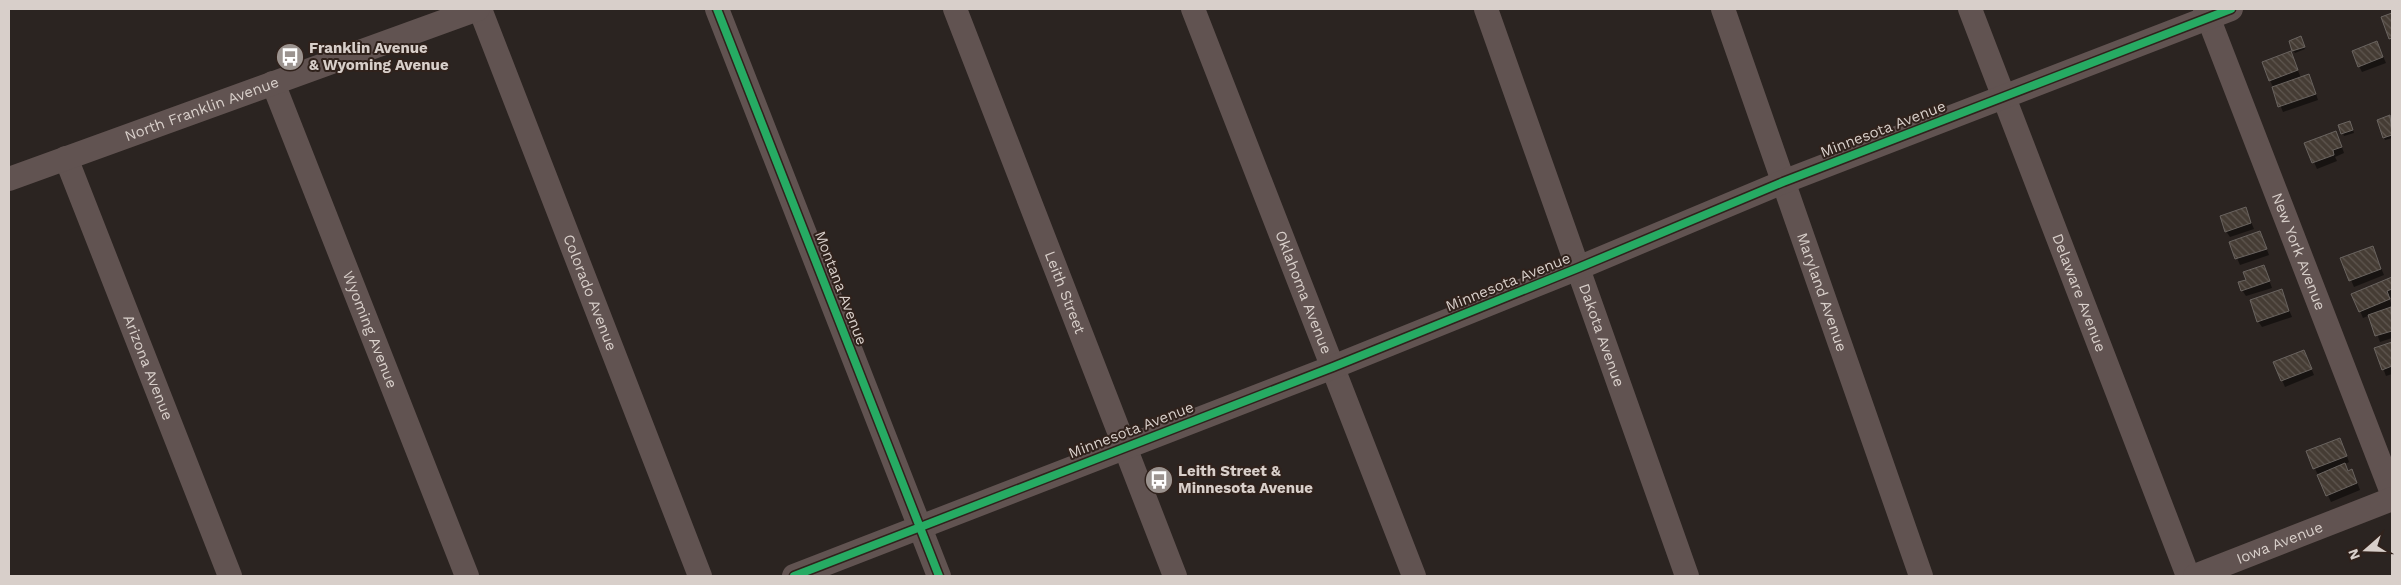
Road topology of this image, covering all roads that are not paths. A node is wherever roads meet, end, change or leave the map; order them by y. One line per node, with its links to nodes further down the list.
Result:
1 (479, 9): 10 (street, North Franklin Avenue); 23 (street, Colorado Avenue)
2 (717, 9): 20 (street, Montana Avenue)
3 (955, 9): 17 (street, Leith Street)
4 (1193, 9): 16 (street, Oklahoma Avenue)
5 (1486, 9): 15 (street, Dakota Avenue)
6 (1723, 9): 14 (street, Maryland Avenue)
7 (1970, 9): 11 (street, Delaware Avenue)
8 (2230, 9): 9 (street, Minnesota Avenue)
9 (2206, 13): 11 (street, Minnesota Avenue); 18 (street, New York Avenue)
10 (273, 83): 12 (street, North Franklin Avenue); 22 (street, Wyoming Avenue)
11 (2004, 97): 14 (street, Minnesota Avenue); 30 (street, Delaware Avenue)
12 (66, 158): 13 (street, North Franklin Avenue); 21 (street, Arizona Avenue)
13 (9, 179)
14 (1783, 182): 15 (street, Minnesota Avenue); 29 (street, Maryland Avenue)
15 (1578, 268): 16 (street, Minnesota Avenue); 28 (street, Dakota Avenue)
16 (1333, 367): 17 (street, Minnesota Avenue); 27 (street, Oklahoma Avenue)
17 (1124, 448): 20 (street, Minnesota Avenue); 26 (street, Leith Street)
18 (2392, 493)
19 (2392, 499): 31 (street, Iowa Avenue)
20 (920, 527): 24 (street, Minnesota Avenue); 25 (street, Montana Avenue)
21 (230, 576)
22 (467, 576)
23 (700, 576)
24 (794, 576)
25 (939, 576)
26 (1176, 576)
27 (1414, 576)
28 (1687, 576)
29 (1921, 576)
30 (2188, 576)
31 (2195, 576)

